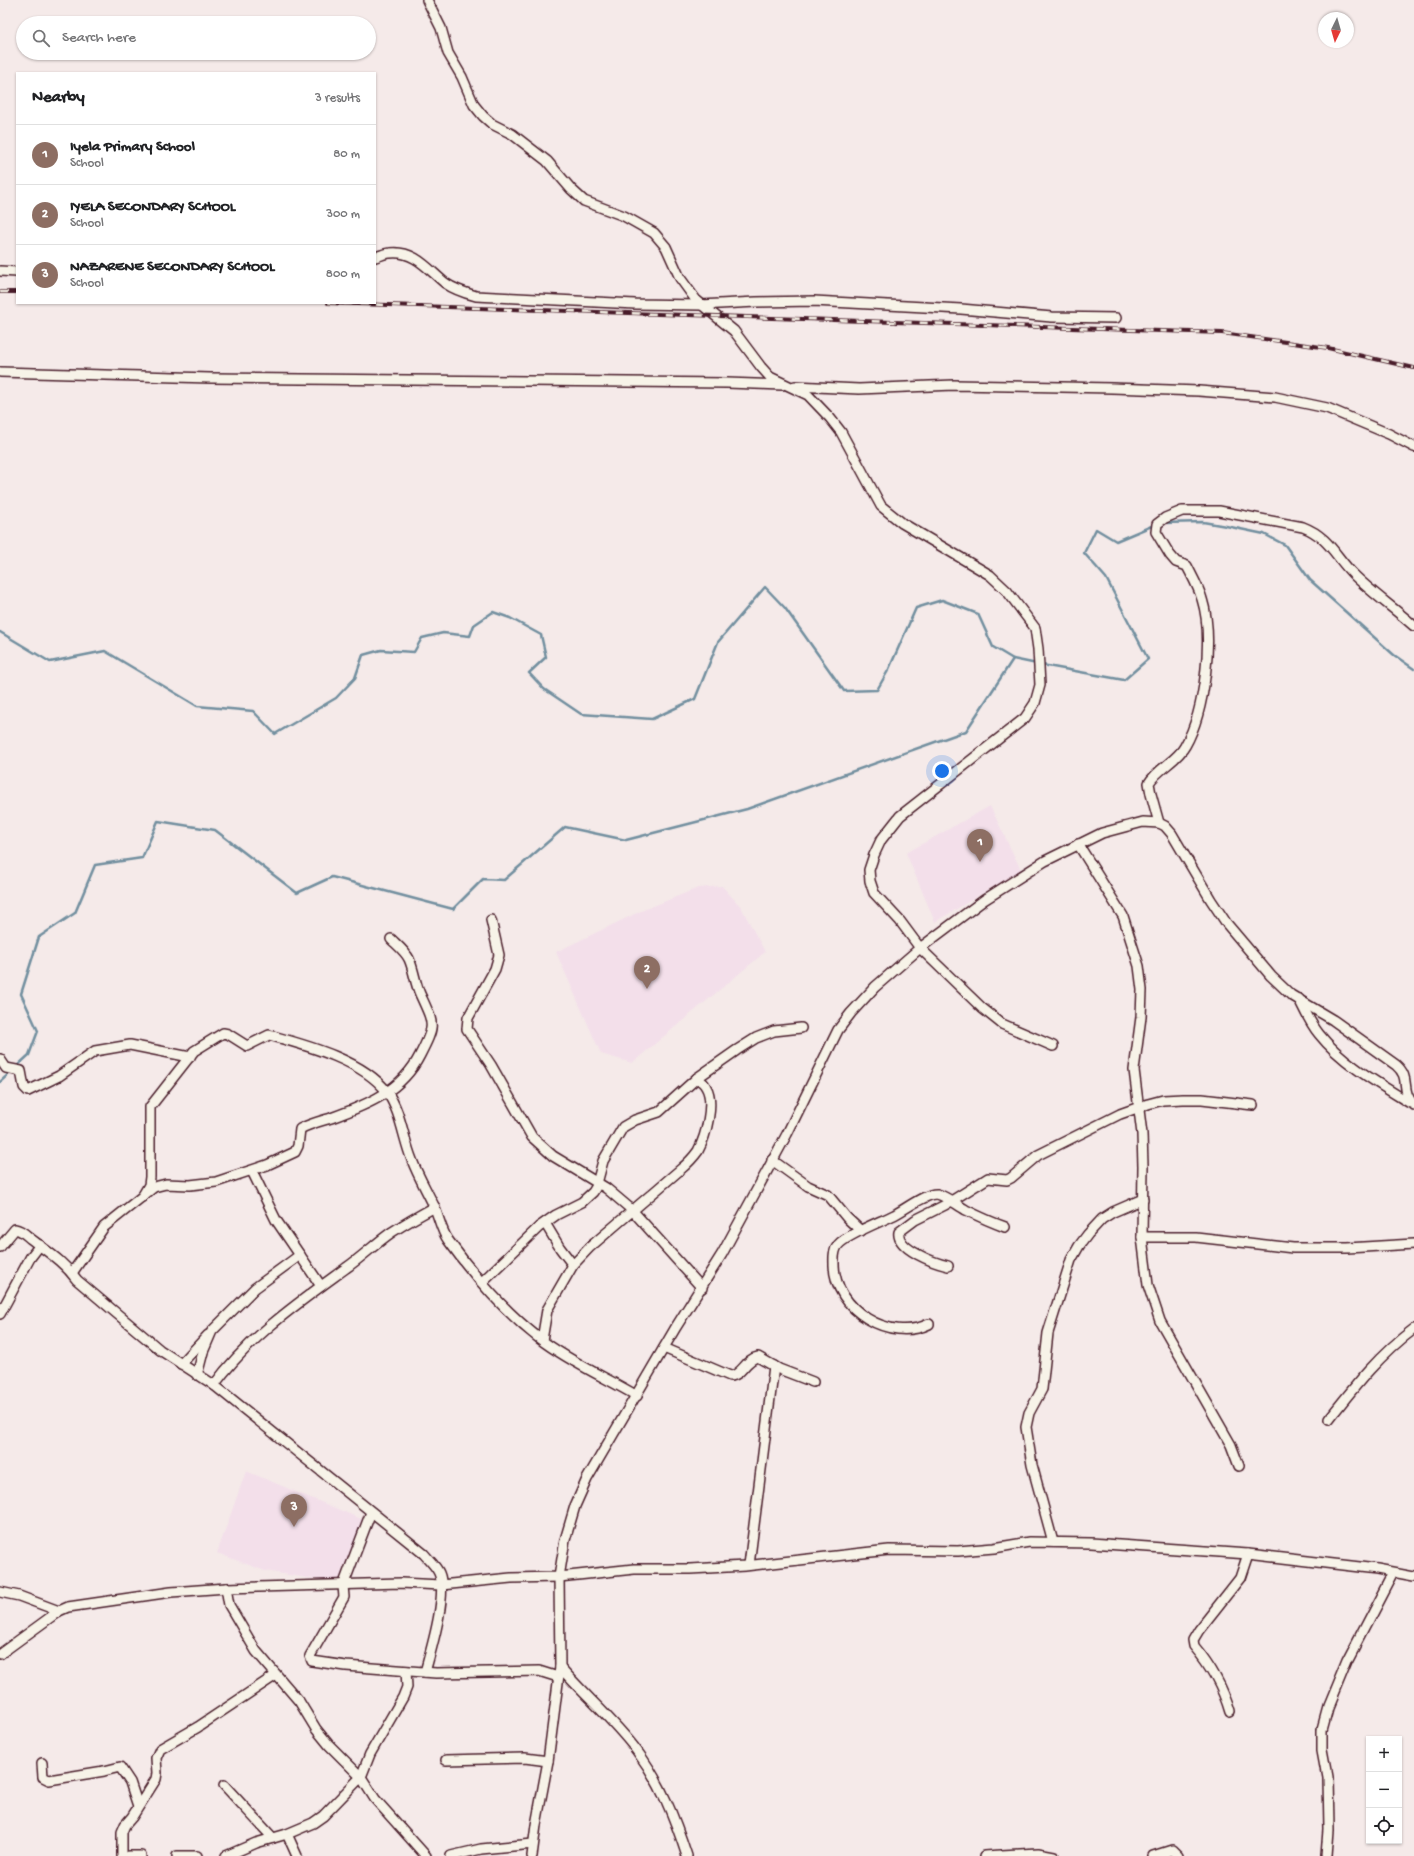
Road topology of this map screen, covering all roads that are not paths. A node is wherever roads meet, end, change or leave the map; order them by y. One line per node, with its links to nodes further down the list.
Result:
1 (428, 0): 5 (street)
2 (376, 257): 5 (street)
3 (0, 272): 4 (street)
4 (16, 272)
5 (702, 305): 6 (street); 8 (street)
6 (1116, 318)
7 (0, 372): 8 (street)
8 (790, 386): 9 (street); 15 (street)
9 (1414, 447)
10 (1414, 626): 11 (street)
11 (1160, 823): 12 (street); 16 (street)
12 (1078, 844): 15 (street); 25 (street)
13 (491, 920): 28 (street)
14 (391, 939): 22 (street)
15 (920, 948): 18 (street); 26 (street)
16 (1298, 999): 24 (street); 24 (street)
17 (801, 1028): 21 (street)
18 (1053, 1046)
19 (190, 1057): 20 (street); 22 (street); 29 (street)
20 (0, 1059)
21 (697, 1078): 28 (street); 33 (street)
22 (386, 1092): 27 (street); 32 (street)
23 (1253, 1105): 25 (street)
24 (1414, 1105)
25 (1140, 1107): 30 (street); 31 (street)
26 (772, 1160): 36 (street); 47 (street)
27 (252, 1171): 29 (street); 41 (street)
28 (597, 1183): 33 (street); 34 (street)
29 (142, 1197): 44 (street)
30 (1143, 1199): 37 (street); 63 (street)
31 (950, 1201): 35 (street); 36 (street); 43 (street)
32 (435, 1208): 45 (street); 46 (street)
33 (632, 1210): 42 (street); 47 (street)
34 (545, 1223): 42 (street); 45 (street)
35 (1005, 1227)
36 (861, 1231): 49 (street)
37 (1142, 1237): 38 (street); 61 (street)
38 (1414, 1244)
39 (40, 1245): 40 (street); 44 (street); 48 (street)
40 (0, 1247)
41 (300, 1255): 46 (street); 51 (street)
42 (573, 1265): 52 (street)
43 (948, 1266)
44 (72, 1273): 54 (street)
45 (482, 1282): 52 (street)
46 (321, 1286): 58 (street)
47 (702, 1288): 53 (street)
48 (0, 1314)
49 (929, 1324)
50 (1414, 1329): 60 (street)
51 (212, 1331): 54 (street); 56 (street)
52 (542, 1340): 59 (street)
53 (664, 1348): 55 (street); 59 (street)
54 (181, 1364): 56 (street)
55 (774, 1366): 57 (street); 65 (street)
56 (197, 1375): 58 (street)
57 (813, 1382)
58 (214, 1385): 62 (street)
59 (637, 1396): 68 (street)
60 (1329, 1419)
61 (1238, 1466)
62 (371, 1512): 69 (street); 70 (street)
63 (1053, 1542): 64 (street); 65 (street)
64 (1248, 1554): 66 (street); 80 (street)
65 (749, 1565): 68 (street)
66 (1393, 1573): 67 (street); 106 (street)
67 (1414, 1576)
68 (559, 1577): 69 (street); 75 (street)
69 (441, 1585): 70 (street); 77 (street)
70 (343, 1586): 71 (street); 76 (street)
71 (226, 1588): 73 (street); 78 (street)
72 (0, 1592): 73 (street)
73 (59, 1611): 74 (street)
74 (0, 1654)
75 (560, 1667): 79 (street); 100 (street)
76 (406, 1671): 77 (street); 84 (street)
77 (425, 1672): 79 (street)
78 (276, 1675): 84 (street); 86 (street)
79 (558, 1677): 82 (street)
80 (1230, 1712)
81 (446, 1760): 82 (street)
82 (548, 1761): 89 (street)
83 (42, 1763): 86 (street)
84 (361, 1777): 87 (street); 97 (street)
85 (224, 1785): 88 (street)
86 (138, 1806): 90 (street)
87 (287, 1834): 88 (street); 96 (street)
88 (273, 1838): 95 (street)
89 (533, 1844): 98 (street); 99 (street)
90 (122, 1856)
91 (129, 1856): 92 (street)
92 (141, 1856)
93 (177, 1856): 94 (street)
94 (197, 1856)
95 (226, 1856)
96 (297, 1856)
97 (426, 1856)
98 (451, 1856)
99 (532, 1856)
100 (687, 1856)
101 (984, 1856): 102 (street)
102 (1006, 1856): 103 (street)
103 (1054, 1856)
104 (1153, 1856): 105 (street)
105 (1178, 1856)
106 (1326, 1856)

